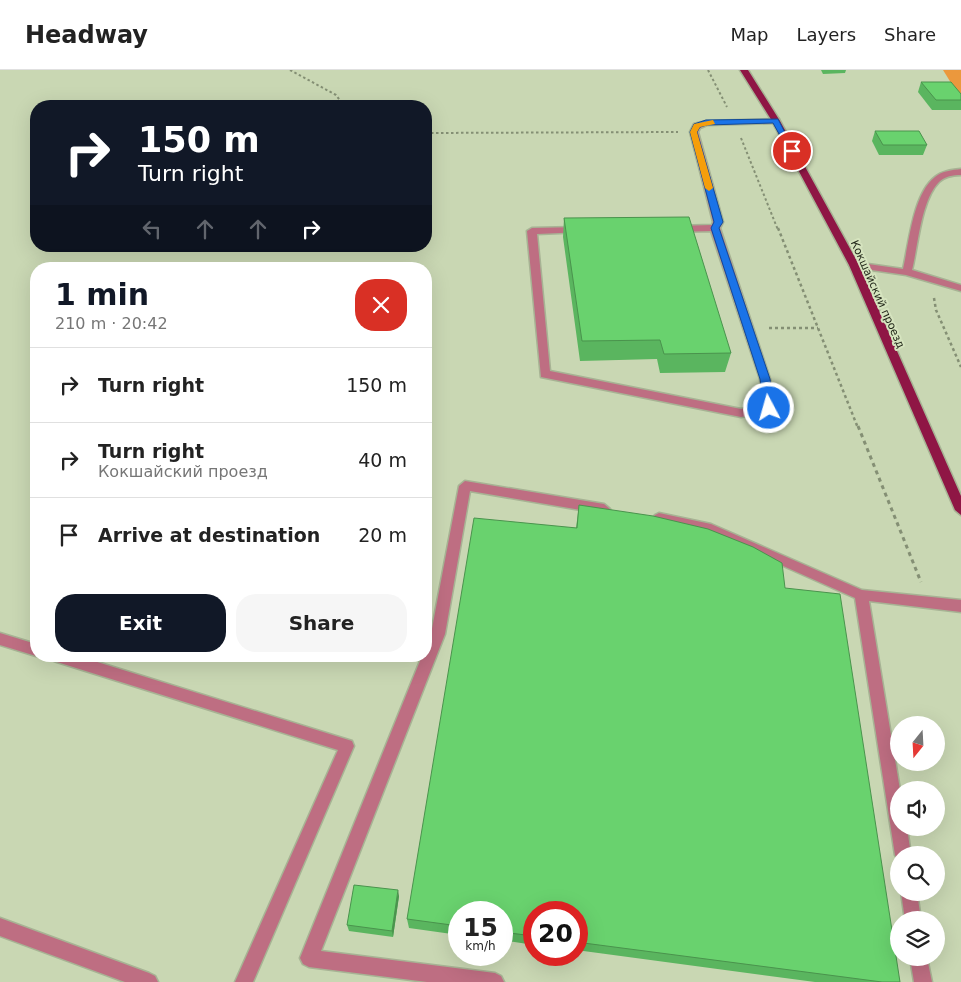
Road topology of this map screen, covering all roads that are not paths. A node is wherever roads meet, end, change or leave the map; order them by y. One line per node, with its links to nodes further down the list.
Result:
1 (744, 70): 2 (main road, Кокшайский проезд)
2 (776, 121): 4 (street); 7 (main road, Кокшайский проезд)
3 (961, 172): 8 (street)
4 (715, 228): 5 (street); 6 (street)
5 (667, 229)
6 (590, 230)
7 (854, 265): 8 (street); 10 (main road, Кокшайский проезд)
8 (907, 272): 9 (street)
9 (961, 288)
10 (961, 510)
11 (620, 512): 17 (street)
12 (649, 517): 13 (street)
13 (861, 595): 14 (street); 20 (street)
14 (961, 606)
15 (0, 639): 16 (street)
16 (30, 648)
17 (432, 649)
18 (76, 662): 24 (street)
19 (427, 662): 25 (street)
20 (902, 846)
21 (0, 927): 23 (street)
22 (920, 966): 26 (street)
23 (149, 982)
24 (244, 982)
25 (495, 982)
26 (923, 982)

